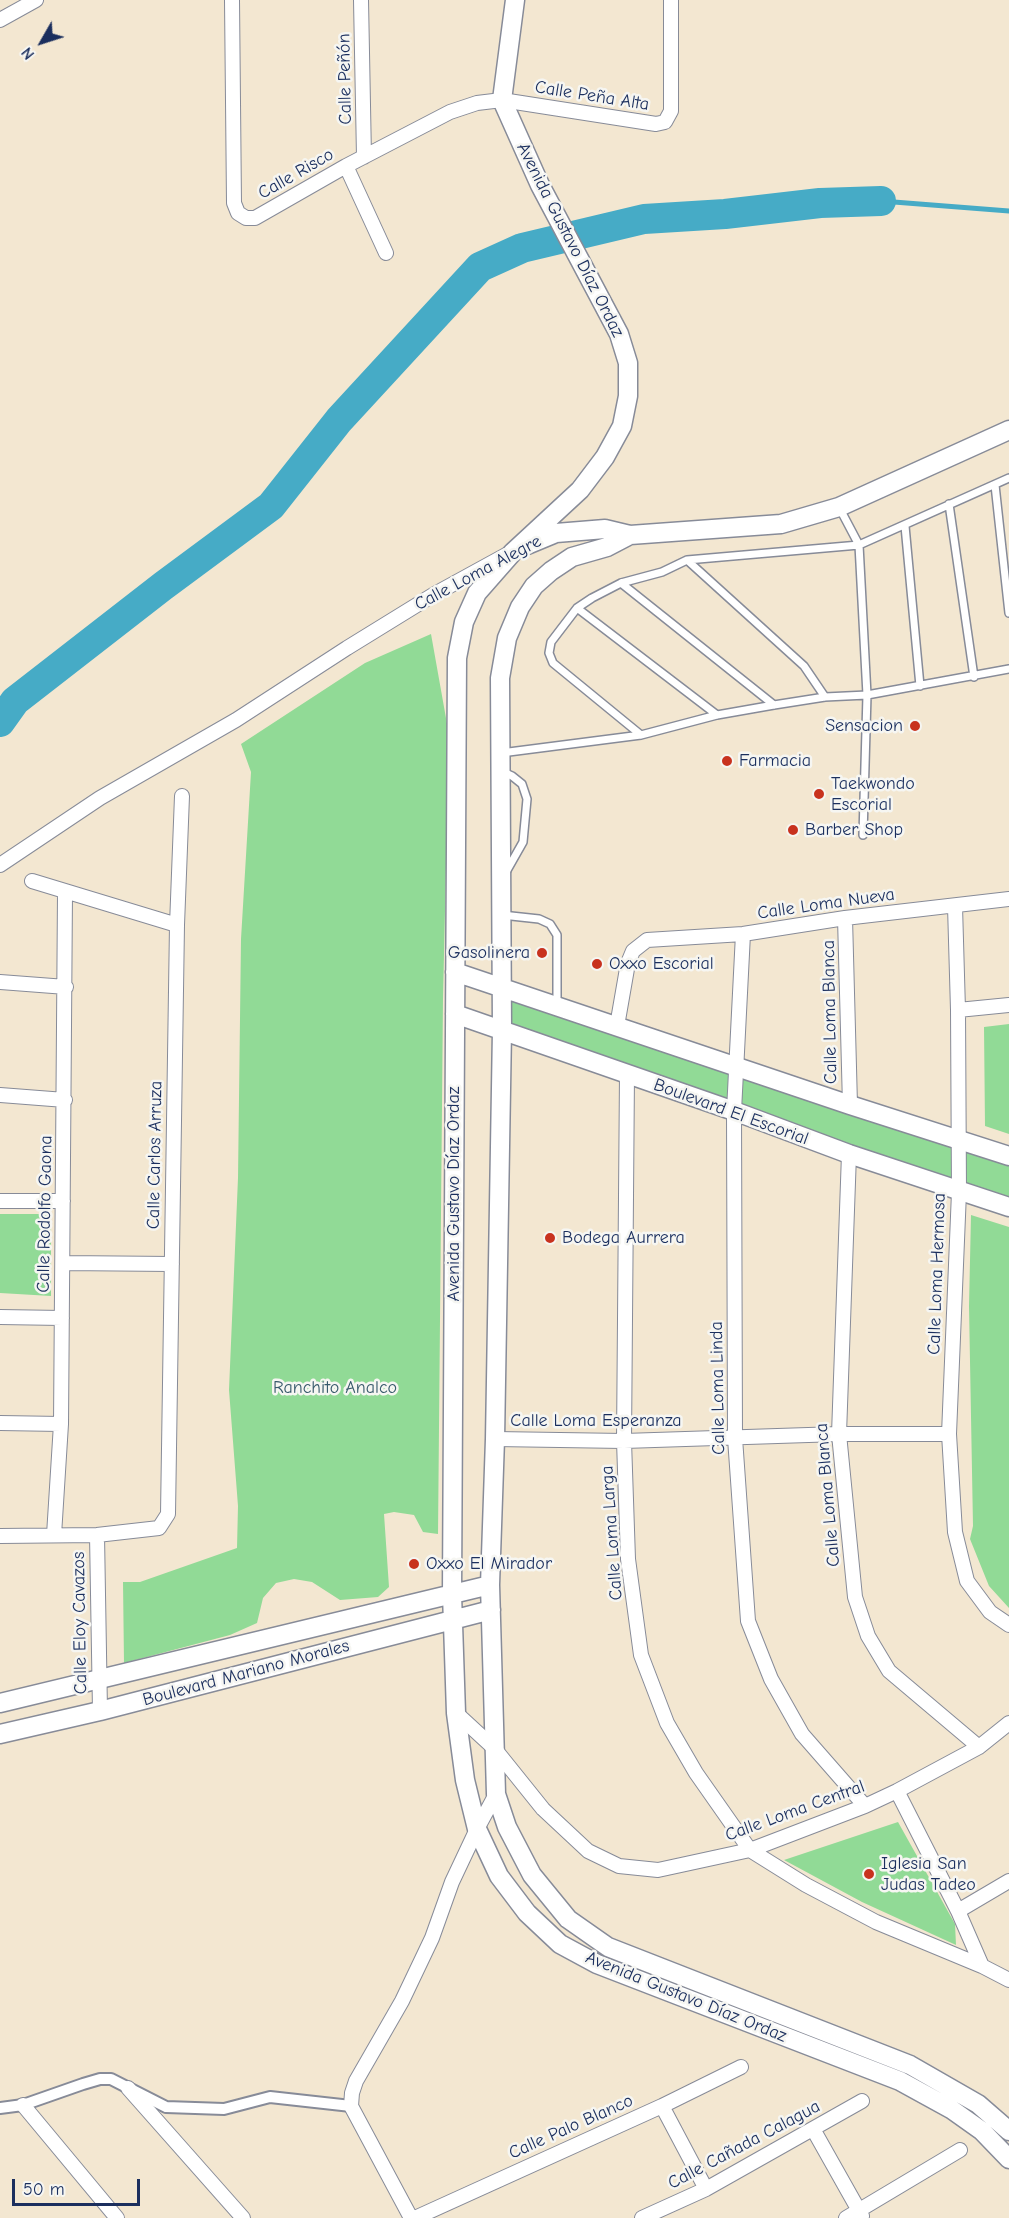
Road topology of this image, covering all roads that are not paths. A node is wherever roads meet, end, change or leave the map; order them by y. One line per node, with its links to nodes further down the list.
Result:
1 (36, 0): 6 (street)
2 (232, 0): 9 (street, Calle Risco)
3 (361, 0): 8 (street, Calle Peñón)
4 (515, 0): 7 (street)
5 (671, 0): 7 (street, Calle Peña Alta)
6 (0, 20)
7 (502, 100): 8 (street, Calle Risco); 19 (street, Avenida Gustavo Díaz Ordaz)
8 (364, 157): 9 (street, Calle Risco)
9 (346, 166): 10 (street)
10 (386, 253)
11 (1009, 430): 15 (street, Calle Loma Alegre)
12 (1009, 478): 13 (lane)
13 (995, 485): 14 (lane); 23 (lane)
14 (949, 504): 16 (lane); 25 (lane)
15 (839, 507): 17 (street, Calle Loma Alegre); 18 (lane)
16 (905, 526): 18 (lane); 26 (lane)
17 (630, 536): 19 (street, Calle Loma Alegre); 32 (street, Avenida Gustavo Díaz Ordaz)
18 (859, 545): 20 (lane); 27 (lane)
19 (513, 552): 36 (street, Calle Loma Alegre); 46 (street, Avenida Gustavo Díaz Ordaz)
20 (687, 560): 21 (lane); 28 (lane)
21 (621, 583): 22 (lane); 29 (lane)
22 (577, 608): 30 (lane); 31 (lane)
23 (1009, 612)
24 (1009, 669): 25 (lane)
25 (974, 677): 26 (lane)
26 (920, 686): 27 (lane)
27 (867, 695): 28 (lane); 35 (lane)
28 (825, 697): 29 (lane)
29 (774, 705): 30 (lane)
30 (717, 716): 31 (lane)
31 (641, 735): 32 (lane)
32 (501, 753): 33 (street, Avenida Gustavo Díaz Ordaz)
33 (501, 771): 37 (street, Avenida Gustavo Díaz Ordaz); 37 (lane)
34 (182, 796): 44 (street, Calle Carlos Arruza)
35 (863, 835)
36 (0, 866)
37 (501, 879): 42 (street, Avenida Gustavo Díaz Ordaz)
38 (32, 881): 39 (street)
39 (65, 893): 44 (street); 48 (street, Calle Rodolfo Gaona)
40 (1009, 899): 41 (street, Calle Loma Nueva)
41 (955, 906): 43 (street, Calle Loma Nueva); 52 (street, Calle Loma Hermosa)
42 (502, 915): 49 (street, Avenida Gustavo Díaz Ordaz); 51 (lane)
43 (845, 918): 45 (street, Calle Loma Nueva); 60 (street, Calle Loma Blanca)
44 (177, 925): 70 (street, Calle Carlos Arruza)
45 (743, 934): 54 (street, Calle Loma Nueva); 56 (street, Calle Loma Linda)
46 (455, 972): 49 (street); 53 (street, Avenida Gustavo Díaz Ordaz)
47 (0, 982): 48 (street)
48 (66, 987): 59 (street, Calle Rodolfo Gaona)
49 (502, 987): 51 (street); 55 (street, Avenida Gustavo Díaz Ordaz)
50 (1009, 1005): 52 (street)
51 (557, 1006): 54 (street)
52 (958, 1010): 62 (street, Calle Loma Hermosa)
53 (454, 1014): 55 (street, Boulevard El Escorial); 84 (street, Avenida Gustavo Díaz Ordaz)
54 (617, 1026): 56 (street)
55 (502, 1030): 57 (street, Boulevard El Escorial); 78 (street, Avenida Gustavo Díaz Ordaz)
56 (738, 1067): 60 (street); 61 (street, Calle Loma Linda)
57 (627, 1074): 61 (street, Boulevard El Escorial); 79 (street, Calle Loma Larga)
58 (0, 1095): 59 (street)
59 (65, 1100): 67 (street, Calle Rodolfo Gaona)
60 (850, 1105): 62 (street)
61 (734, 1111): 63 (street, Boulevard El Escorial); 77 (street, Calle Loma Linda)
62 (959, 1141): 64 (street); 65 (street, Calle Loma Hermosa)
63 (849, 1154): 65 (street, Boulevard El Escorial); 75 (street, Calle Loma Blanca)
64 (1009, 1156)
65 (959, 1192): 68 (street, Boulevard El Escorial); 76 (street, Calle Loma Hermosa)
66 (0, 1201): 67 (street)
67 (63, 1201): 69 (street, Calle Rodolfo Gaona)
68 (1009, 1207)
69 (63, 1263): 70 (street); 72 (street, Calle Rodolfo Gaona)
70 (172, 1264): 81 (street, Calle Carlos Arruza)
71 (0, 1317): 72 (street)
72 (62, 1318): 74 (street, Calle Rodolfo Gaona)
73 (0, 1423): 74 (street)
74 (61, 1424): 80 (street, Calle Rodolfo Gaona)
75 (839, 1434): 76 (street, Calle Loma Esperanza); 77 (street, Calle Loma Esperanza); 94 (street, Calle Loma Blanca)
76 (949, 1434): 87 (street, Calle Loma Hermosa)
77 (735, 1438): 79 (street, Calle Loma Esperanza); 98 (street, Calle Loma Linda)
78 (495, 1439): 79 (street, Calle Loma Esperanza); 83 (street, Avenida Gustavo Díaz Ordaz)
79 (624, 1441): 100 (street, Calle Loma Larga)
80 (54, 1535): 81 (street); 82 (street)
81 (97, 1535): 88 (street, Calle Eloy Cavazos)
82 (0, 1536)
83 (490, 1585): 84 (street, Boulevard Mariano Morales); 85 (street, Avenida Gustavo Díaz Ordaz)
84 (452, 1594): 86 (street, Avenida Gustavo Díaz Ordaz); 88 (street, Boulevard Mariano Morales)
85 (491, 1610): 86 (street, Boulevard Mariano Morales); 95 (street, Avenida Gustavo Díaz Ordaz)
86 (453, 1618): 90 (street, Boulevard Mariano Morales); 91 (street, Avenida Gustavo Díaz Ordaz)
87 (1009, 1625)
88 (98, 1681): 89 (street, Boulevard Mariano Morales); 90 (street, Calle Eloy Cavazos)
89 (0, 1703)
90 (100, 1711): 93 (street, Boulevard Mariano Morales)
91 (456, 1713): 95 (street, Calle Loma Central); 99 (street, Avenida Gustavo Díaz Ordaz)
92 (1009, 1723): 94 (street, Calle Loma Central)
93 (0, 1734)
94 (979, 1747): 96 (street, Calle Loma Central)
95 (494, 1748): 97 (street, Avenida Gustavo Díaz Ordaz); 100 (street, Calle Loma Central)
96 (897, 1791): 98 (street, Calle Loma Central); 102 (street)
97 (496, 1794): 99 (street); 113 (street, Avenida Gustavo Díaz Ordaz)
98 (865, 1806): 100 (street, Calle Loma Central)
99 (477, 1829): 109 (street); 115 (street, Avenida Gustavo Díaz Ordaz)
100 (750, 1850): 103 (street, Calle Loma Larga)
101 (1009, 1881): 102 (street)
102 (958, 1911): 103 (street)
103 (982, 1966): 104 (street, Calle Loma Larga)
104 (1009, 1980)
105 (741, 2067): 110 (street, Calle Palo Blanco)
106 (128, 2088): 108 (street); 109 (street); 119 (street)
107 (862, 2101): 112 (street, Calle Cañada Calagua)
108 (23, 2106): 111 (street); 118 (street)
109 (351, 2106): 120 (street)
110 (662, 2106): 116 (street); 120 (street, Calle Palo Blanco)
111 (0, 2108)
112 (813, 2129): 116 (street, Calle Cañada Calagua); 117 (street)
113 (1009, 2131)
114 (960, 2150): 117 (street)
115 (1009, 2159)
116 (706, 2189): 121 (street, Calle Cañada Calagua)
117 (861, 2214): 122 (street)
118 (117, 2218)
119 (243, 2218)
120 (413, 2218)
121 (642, 2218)
122 (846, 2218)

